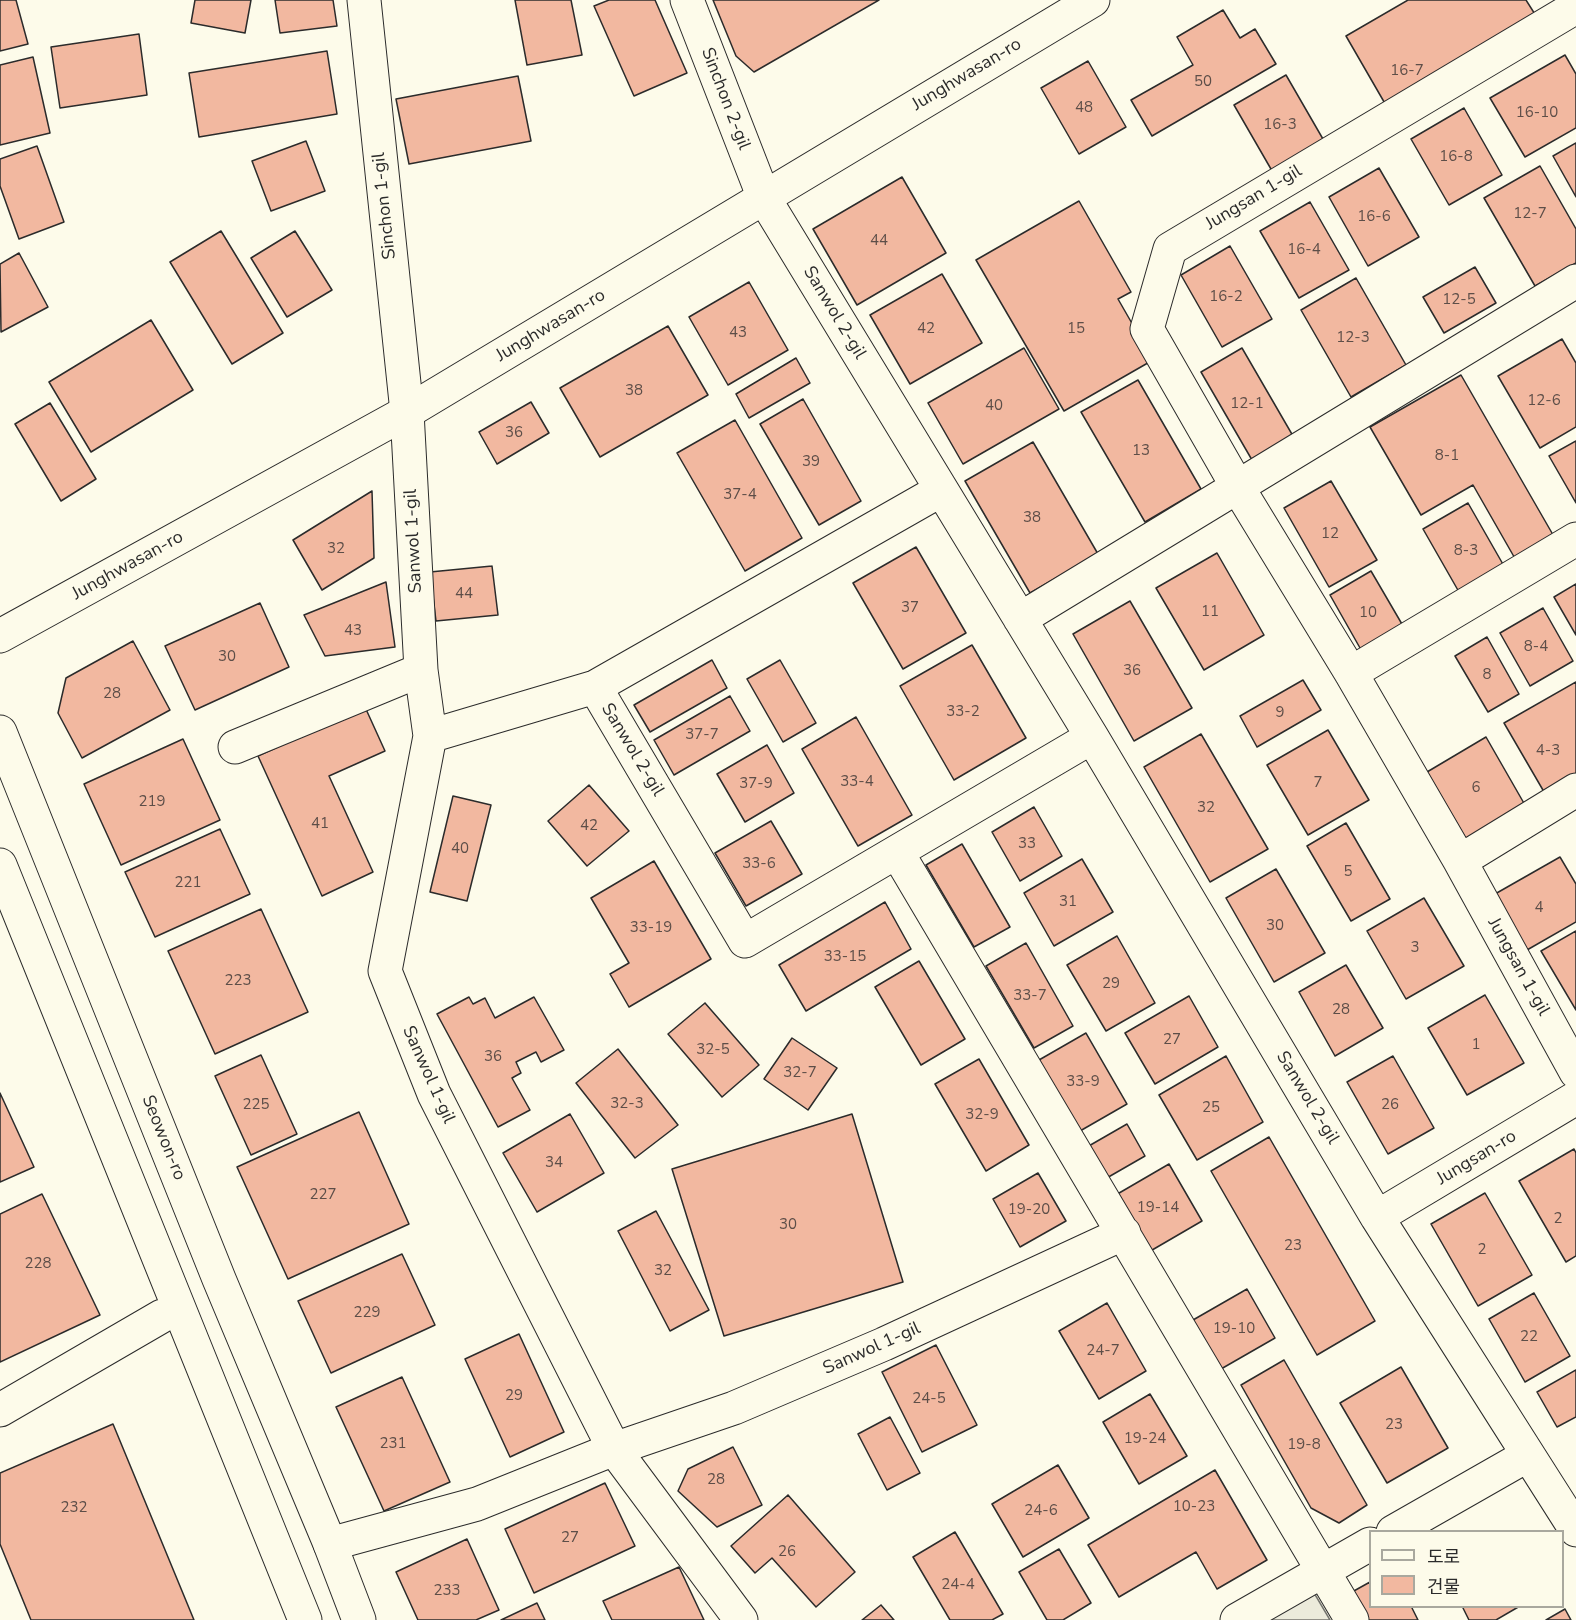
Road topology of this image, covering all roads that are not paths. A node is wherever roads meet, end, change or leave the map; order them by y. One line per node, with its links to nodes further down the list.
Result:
1 (364, 0): 7 (street, Sinchon 1-gil)
2 (687, 0): 5 (street, Sinchon 2-gil)
3 (1093, 0): 5 (street, Junghwasan-ro)
4 (1566, 6): 8 (street, Jungsan 1-gil)
5 (764, 198): 7 (street, Junghwasan-ro); 9 (street, Sanwol 2-gil)
6 (1576, 281): 8 (street)
7 (406, 412): 12 (street, Junghwasan-ro); 13 (street, Sanwol 1-gil)
8 (1237, 486): 11 (street); 14 (street, Jungsan 1-gil)
9 (941, 490): 11 (street, Sanwol 2-gil); 15 (street, Sanwol 2-gil)
10 (1576, 539): 14 (street)
11 (1020, 619): 18 (street, Sanwol 2-gil)
12 (0, 636)
13 (421, 670): 17 (street, Sanwol 1-gil); 19 (street)
14 (1351, 674): 22 (street, Jungsan 1-gil)
15 (595, 687): 17 (street); 21 (street, Sanwol 2-gil)
16 (0, 732): 34 (street, Seowon-ro)
17 (430, 736): 30 (street, Sanwol 1-gil)
18 (1092, 737): 21 (street, Sanwol 2-gil); 26 (street, Sanwol 2-gil)
19 (235, 747)
20 (1576, 790): 22 (street)
21 (897, 852): 27 (street)
22 (1460, 861): 24 (street, Jungsan 1-gil)
23 (0, 865): 37 (street)
24 (1576, 1072)
25 (1576, 1098): 26 (street, Jungsan-ro)
26 (1377, 1217): 31 (street, Sanwol 2-gil)
27 (1124, 1233): 30 (street, Sanwol 1-gil); 36 (street)
28 (162, 1316): 29 (street)
29 (0, 1410)
30 (614, 1449): 34 (street, Sanwol 1-gil); 39 (street, Sanwol 1-gil)
31 (1528, 1455): 32 (street); 33 (street, Sanwol 2-gil)
32 (1397, 1530)
33 (1576, 1530)
34 (330, 1544): 38 (street, Seowon-ro)
35 (1369, 1545): 36 (street)
36 (1323, 1571): 40 (street); 41 (street)
37 (305, 1620)
38 (359, 1620)
39 (741, 1620)
40 (1237, 1620)
41 (1352, 1620)

